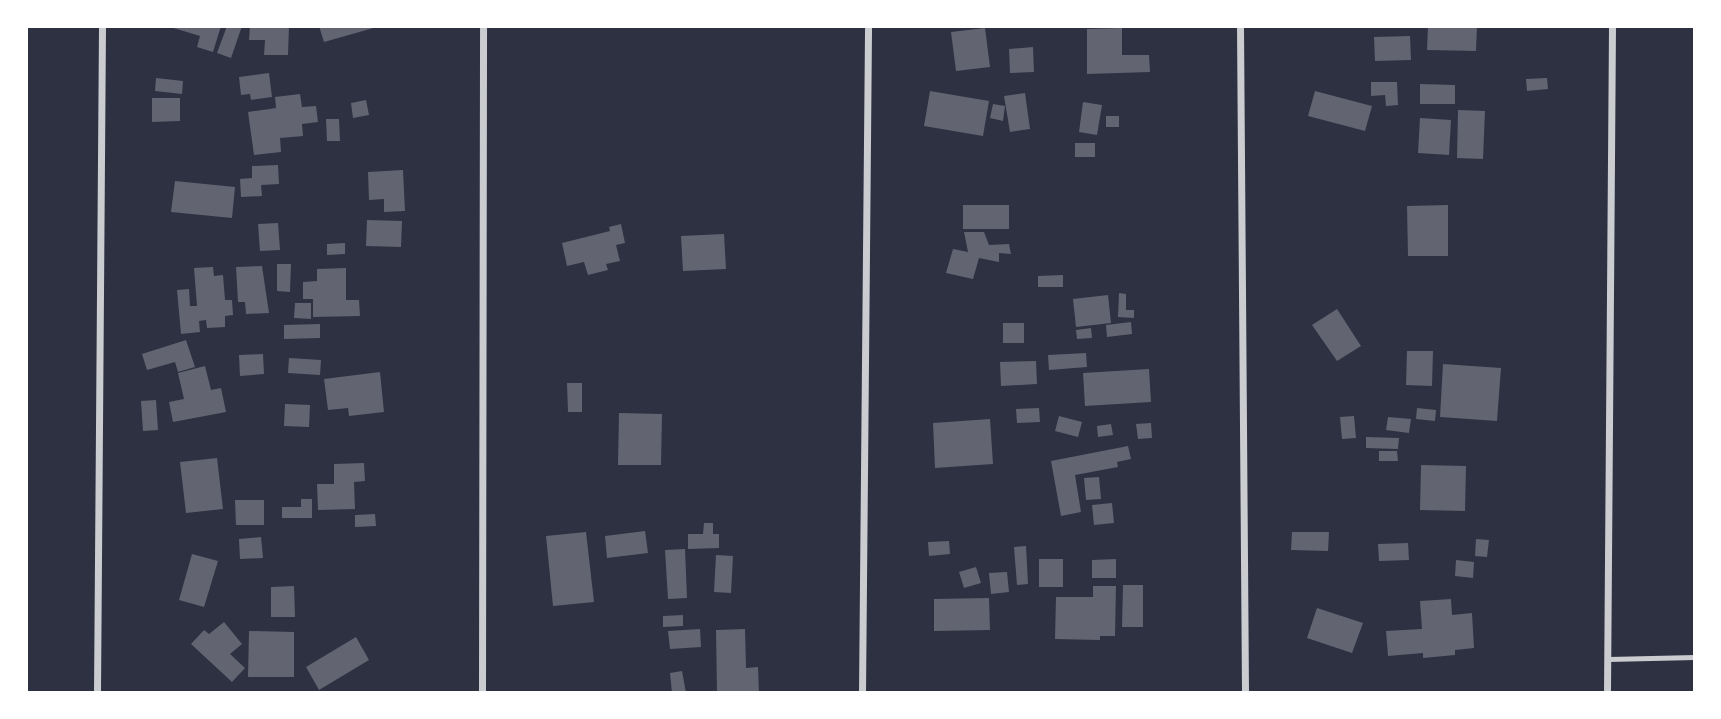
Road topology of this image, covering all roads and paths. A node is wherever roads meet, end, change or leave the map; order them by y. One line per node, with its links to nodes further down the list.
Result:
1 (102, 26): 8 (street)
2 (483, 26): 9 (street)
3 (869, 26): 10 (street)
4 (1240, 26): 11 (street)
5 (1612, 26): 7 (street)
6 (1695, 657): 7 (lane)
7 (1608, 659): 12 (street)
8 (97, 693)
9 (482, 693)
10 (862, 693)
11 (1245, 693)
12 (1607, 693)

